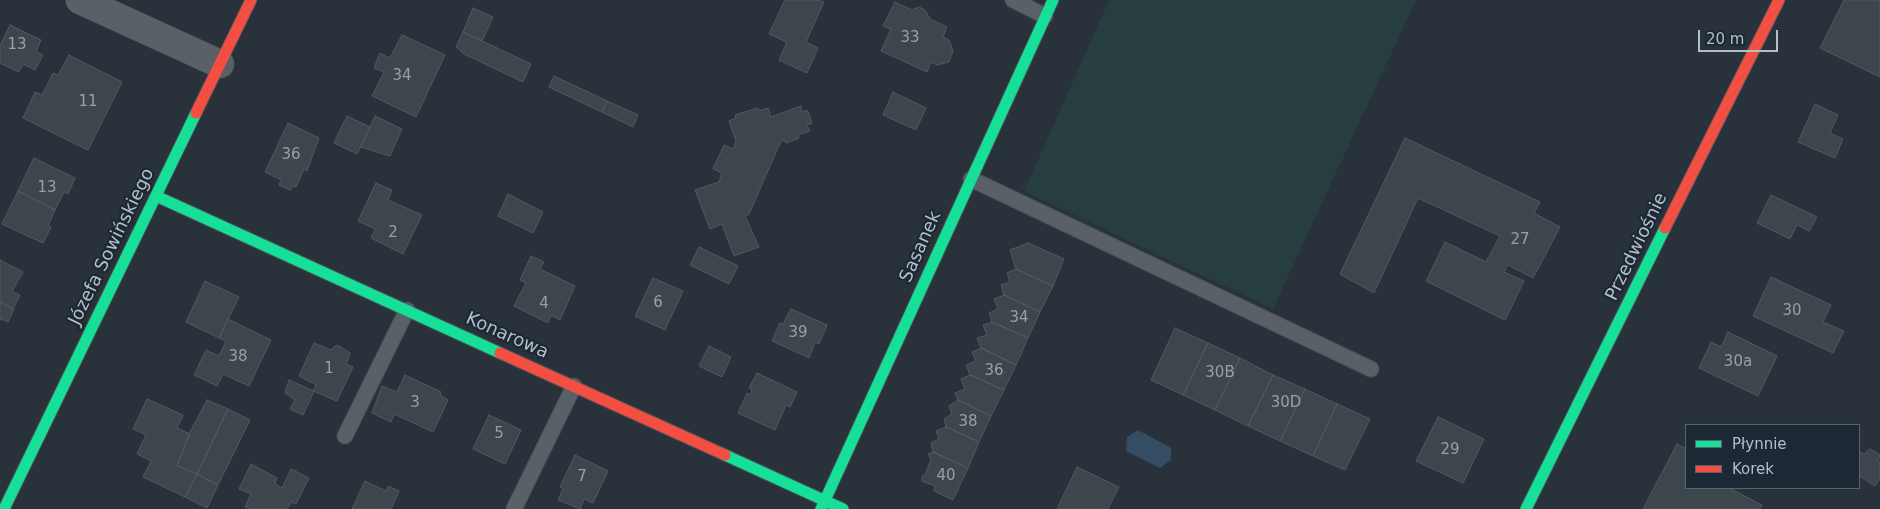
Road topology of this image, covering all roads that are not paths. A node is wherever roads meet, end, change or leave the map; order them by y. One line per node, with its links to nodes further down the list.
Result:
1 (80, 0): 7 (street)
2 (251, 0): 7 (street, Józefa Sowińskiego)
3 (1012, 0): 6 (lane)
4 (1053, 0): 6 (street, Sasanek)
5 (1779, 0): 18 (street, Przedwiośnie)
6 (1046, 16): 8 (street, Sasanek)
7 (220, 64): 9 (street, Józefa Sowińskiego)
8 (971, 179): 11 (lane); 14 (street, Sasanek)
9 (156, 196): 10 (street, Konarowa); 15 (street, Józefa Sowińskiego)
10 (408, 310): 12 (street, Konarowa); 13 (lane)
11 (1371, 369)
12 (574, 386): 14 (street, Konarowa); 16 (lane)
13 (345, 436)
14 (823, 505): 17 (street, Konarowa)
15 (4, 509)
16 (514, 509)
17 (843, 509)
18 (1526, 509)

